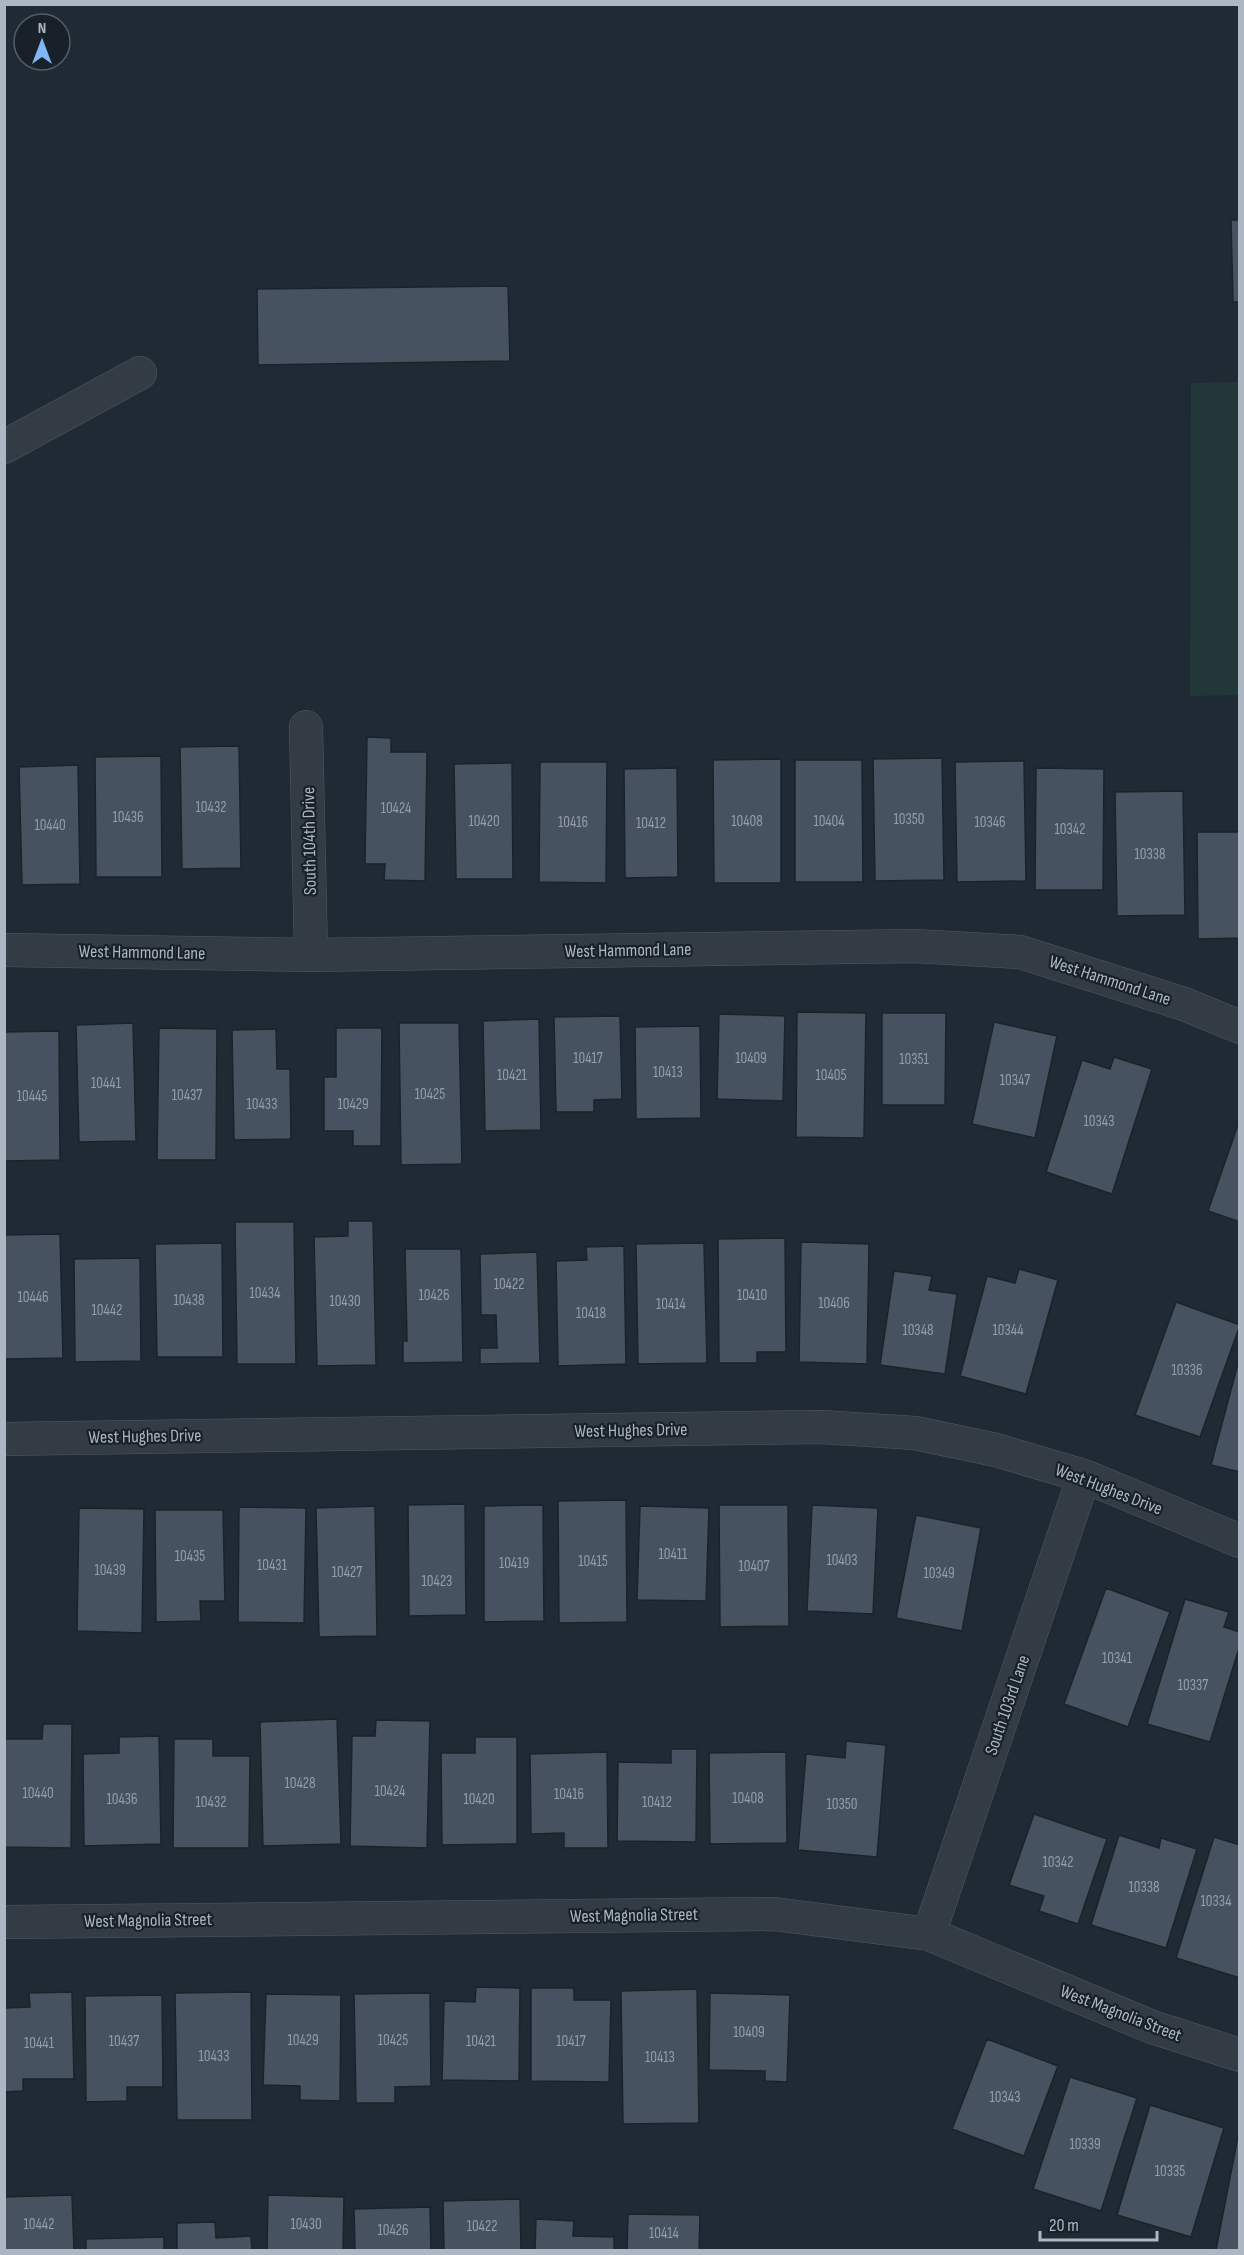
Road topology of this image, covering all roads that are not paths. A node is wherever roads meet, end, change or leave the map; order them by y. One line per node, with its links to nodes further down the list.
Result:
1 (141, 373): 2 (street)
2 (4, 447)
3 (306, 727): 5 (street, South 104th Drive)
4 (4, 950): 5 (street, West Hammond Lane)
5 (311, 955): 6 (street, West Hammond Lane)
6 (1239, 1027)
7 (4, 1439): 8 (street, West Hughes Drive)
8 (1084, 1476): 9 (street, West Hughes Drive); 11 (street, South 103rd Lane)
9 (1239, 1541)
10 (4, 1922): 11 (street, West Magnolia Street)
11 (929, 1934): 12 (street, West Magnolia Street)
12 (1239, 2055)

